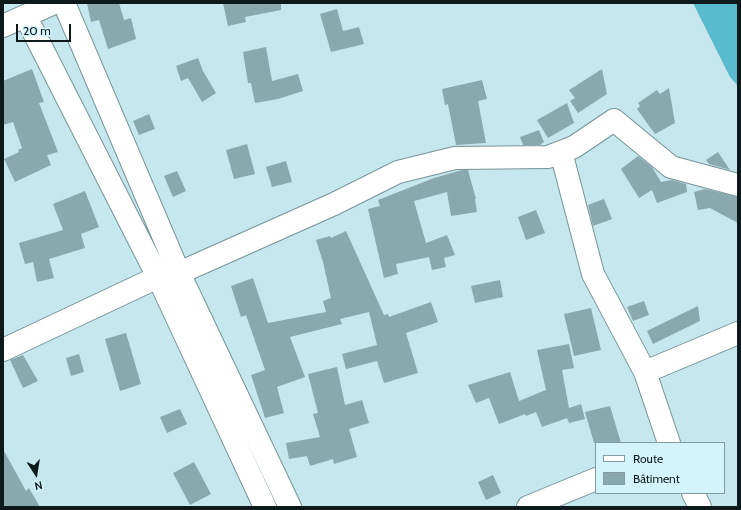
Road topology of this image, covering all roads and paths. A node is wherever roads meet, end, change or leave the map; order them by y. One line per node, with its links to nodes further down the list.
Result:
1 (54, 3): 3 (street)
2 (64, 3): 7 (street)
3 (26, 17): 4 (street); 7 (street)
4 (3, 26)
5 (561, 152): 6 (street); 7 (street); 10 (street)
6 (738, 185)
7 (169, 275): 9 (street); 14 (street); 15 (street)
8 (738, 333): 10 (street)
9 (3, 350)
10 (645, 372): 11 (street)
11 (669, 442)
12 (595, 480): 16 (street)
13 (694, 494): 17 (street)
14 (265, 507)
15 (290, 507)
16 (528, 507)
17 (700, 507)

